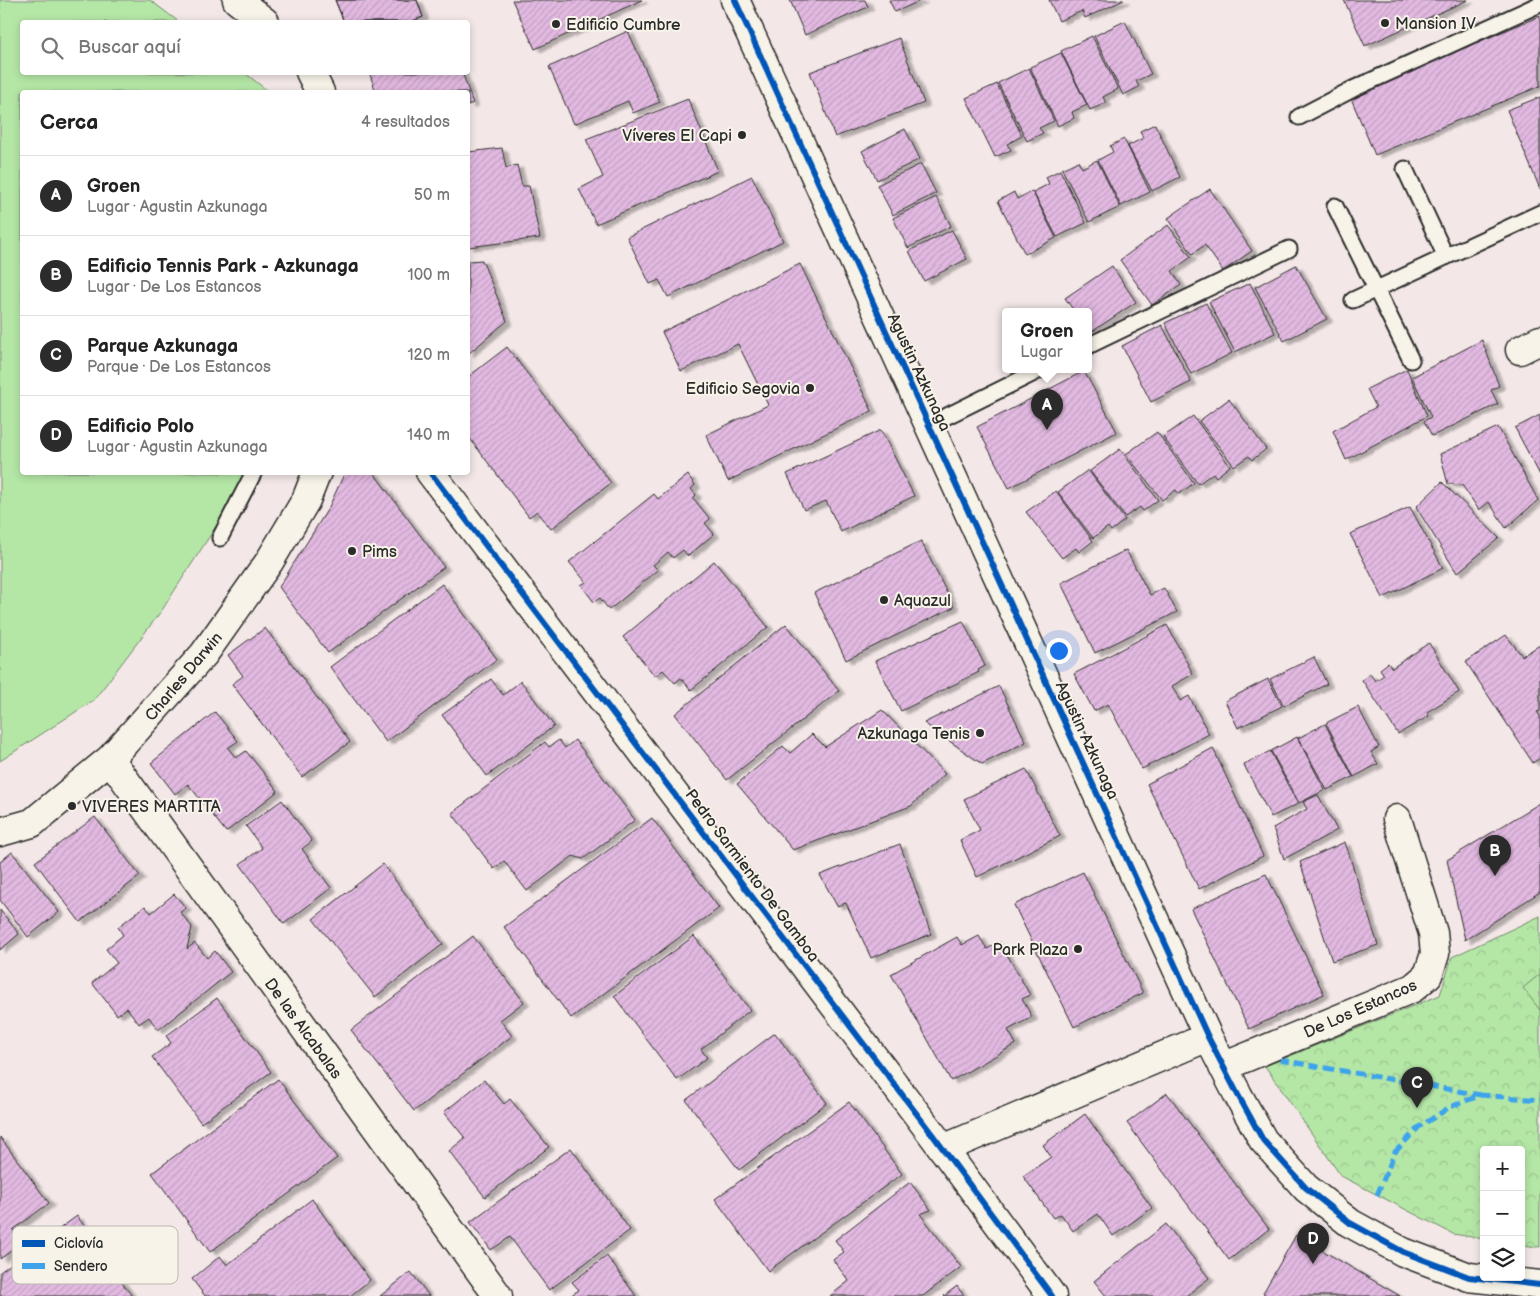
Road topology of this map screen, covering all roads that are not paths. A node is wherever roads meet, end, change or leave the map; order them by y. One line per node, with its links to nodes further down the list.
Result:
1 (237, 0): 4 (street)
2 (735, 0): 18 (street, Agustin Azkunaga)
3 (1540, 4): 7 (lane)
4 (262, 20)
5 (312, 75): 6 (street)
6 (319, 90)
7 (1299, 118)
8 (1405, 169): 12 (lane)
9 (1335, 206): 13 (lane)
10 (1540, 213): 12 (lane)
11 (1289, 249): 15 (lane)
12 (1446, 257): 13 (lane)
13 (1376, 290): 14 (lane); 16 (lane)
14 (1353, 300)
15 (1092, 344)
16 (1411, 360)
17 (1034, 373): 18 (lane)
18 (929, 425): 26 (street, Agustin Azkunaga)
19 (252, 475): 22 (lane)
20 (316, 475): 23 (street, Charles Darwin)
21 (432, 475): 28 (street, Pedro Sarmiento De Gamboa)
22 (220, 538)
23 (110, 759): 25 (street, Charles Darwin); 30 (street, De las Alcabalas)
24 (1396, 819): 27 (street, De Los Estancos)
25 (0, 832)
26 (1208, 1037): 27 (street, Agustin Azkunaga); 28 (street)
27 (1223, 1066): 29 (street, Agustin Azkunaga)
28 (943, 1150): 31 (street, Pedro Sarmiento De Gamboa)
29 (1540, 1285)
30 (498, 1296)
31 (1052, 1296)

